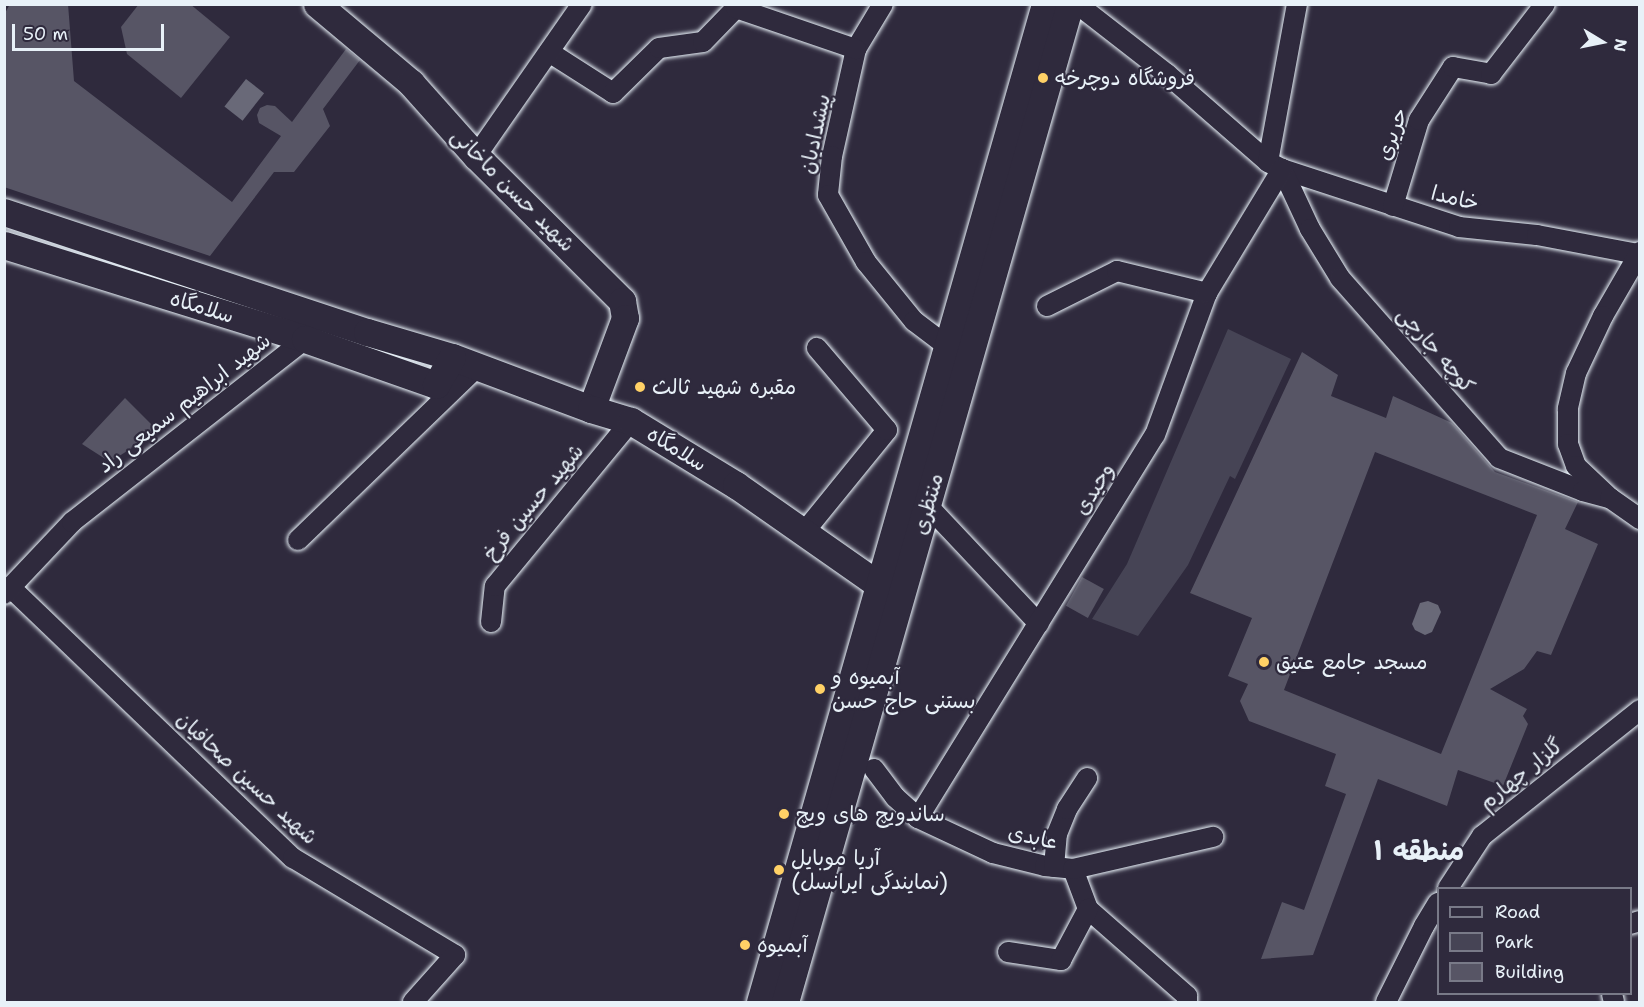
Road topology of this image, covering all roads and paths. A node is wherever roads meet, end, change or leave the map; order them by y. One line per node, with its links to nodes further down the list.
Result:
1 (317, 4): 11 (main road, شهید حسن ماخانی)
2 (582, 4): 10 (street)
3 (883, 4): 9 (street, پیشدادیان)
4 (1045, 4): 22 (main road, منتظری)
5 (1070, 4): 22 (main road, منتظری)
6 (1077, 4): 12 (street)
7 (1297, 4): 12 (street)
8 (1545, 4): 13 (street, حریری)
9 (856, 49): 10 (street); 22 (street, پیشدادیان)
10 (549, 52): 11 (street)
11 (476, 156): 25 (main road, شهید حسن ماخانی)
12 (1275, 166): 13 (street, خامدا); 17 (street, وحیدی); 27 (street, کوچه جارچی)
13 (1394, 206): 16 (street, خامدا)
14 (4, 212): 19 (main road, سلامگاه)
15 (4, 245): 20 (main road, سلامگاه)
16 (1639, 253): 27 (street)
17 (1207, 293): 18 (street); 35 (street, وحیدی)
18 (1047, 306)
19 (315, 314): 20 (street, شهید ابراهیم سمیعی راد); 23 (main road, سلامگاه)
20 (304, 339): 23 (main road, سلامگاه); 33 (street, شهید ابراهیم سمیعی راد)
21 (817, 348): 30 (street)
22 (959, 350): 28 (main road, منتظری); 32 (main road, منتظری)
23 (452, 357): 24 (main road, سلامگاه)
24 (478, 366): 25 (main road, سلامگاه); 31 (street)
25 (591, 409): 26 (main road, سلامگاه)
26 (632, 421): 30 (main road, سلامگاه); 34 (street, شهید حسین فرخ)
27 (1610, 498): 29 (street)
28 (927, 505): 35 (street); 47 (main road, منتظری)
29 (1640, 519)
30 (804, 531): 32 (main road, سلامگاه)
31 (298, 540)
32 (879, 585): 47 (main road, منتظری)
33 (7, 591): 48 (street, شهید حسین صحافیان)
34 (491, 622)
35 (1039, 624): 39 (street, وحیدی)
36 (1640, 710): 42 (street, گلزار چهارم)
37 (874, 769): 39 (street, عابدی)
38 (1087, 778): 41 (street)
39 (918, 818): 41 (street, عابدی)
40 (1213, 837): 41 (street)
41 (1063, 868): 44 (street, عابدی)
42 (1449, 887)
43 (1437, 906): 45 (street)
44 (1088, 909): 46 (street); 49 (street, عابدی)
45 (1431, 926): 50 (street)
46 (1008, 952)
47 (773, 999)
48 (413, 1002)
49 (1187, 1002)
50 (1386, 1002)

